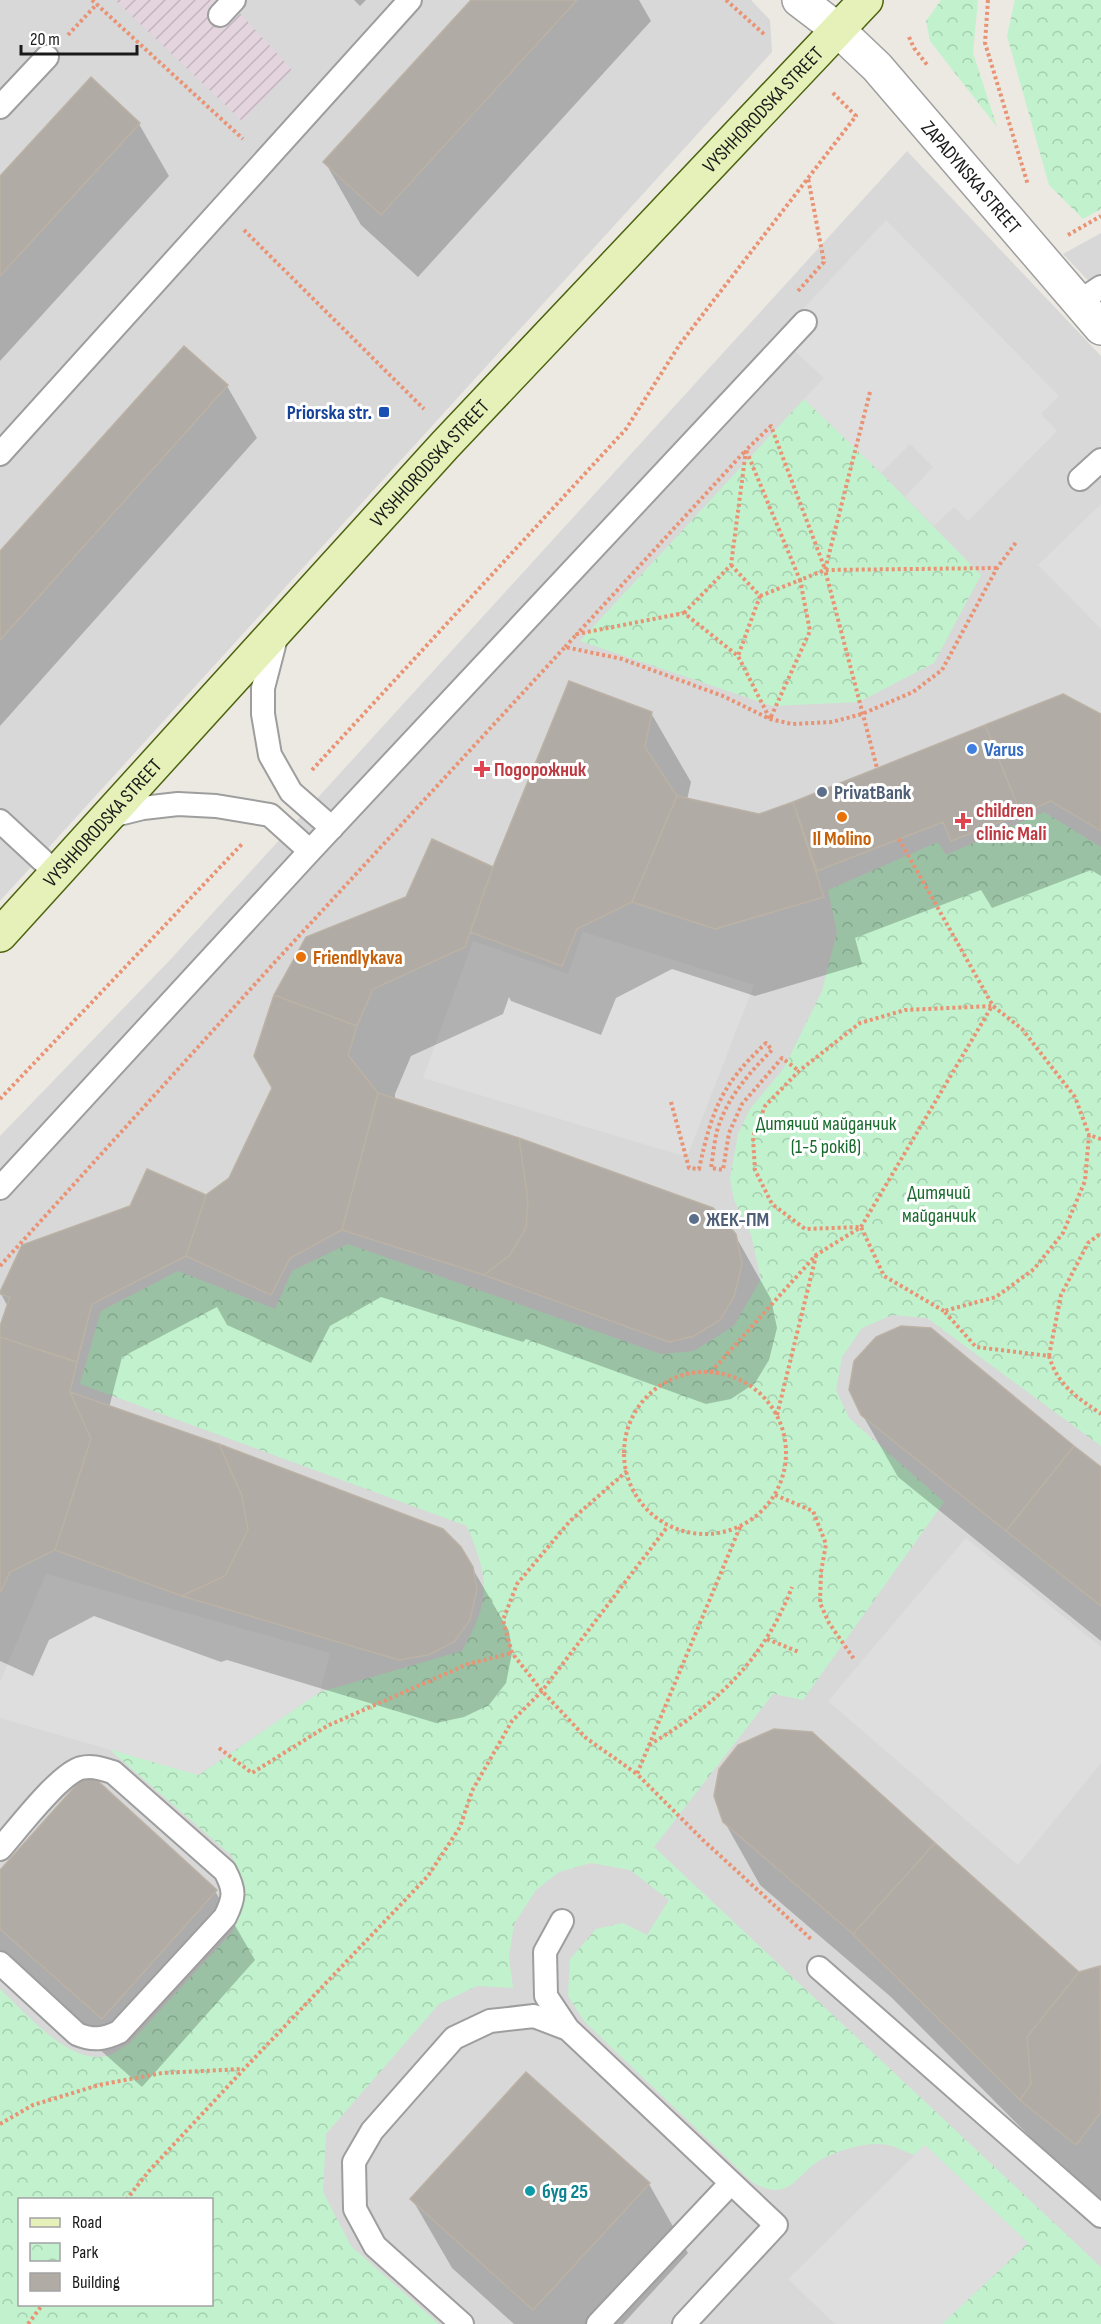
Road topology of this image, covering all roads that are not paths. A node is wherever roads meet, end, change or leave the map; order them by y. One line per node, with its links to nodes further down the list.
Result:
1 (410, 0): 10 (lane)
2 (799, 0): 4 (street, ZAPADYNSKA STREET)
3 (866, 0): 4 (main road, VYSHHORODSKA STREET)
4 (837, 28): 7 (street, ZAPADYNSKA STREET); 13 (main road, VYSHHORODSKA STREET)
5 (47, 57): 6 (lane)
6 (0, 107)
7 (1089, 295): 9 (street, ZAPADYNSKA STREET)
8 (805, 322): 16 (lane)
9 (1101, 328)
10 (0, 454)
11 (1101, 460): 12 (lane)
12 (1080, 479)
13 (279, 626): 14 (main road, VYSHHORODSKA STREET); 16 (lane)
14 (105, 817): 17 (lane); 18 (main road, VYSHHORODSKA STREET)
15 (0, 820): 18 (lane)
16 (332, 828): 17 (lane)
17 (310, 851): 20 (lane)
18 (56, 872): 19 (main road, VYSHHORODSKA STREET)
19 (0, 935)
20 (0, 1188)
21 (0, 1849): 23 (lane)
22 (562, 1922): 25 (lane)
23 (0, 1963)
24 (819, 1968): 27 (lane)
25 (567, 2029): 26 (lane); 28 (lane)
26 (731, 2183): 29 (lane); 30 (lane)
27 (1101, 2216)
28 (462, 2324)
29 (598, 2324)
30 (684, 2324)

